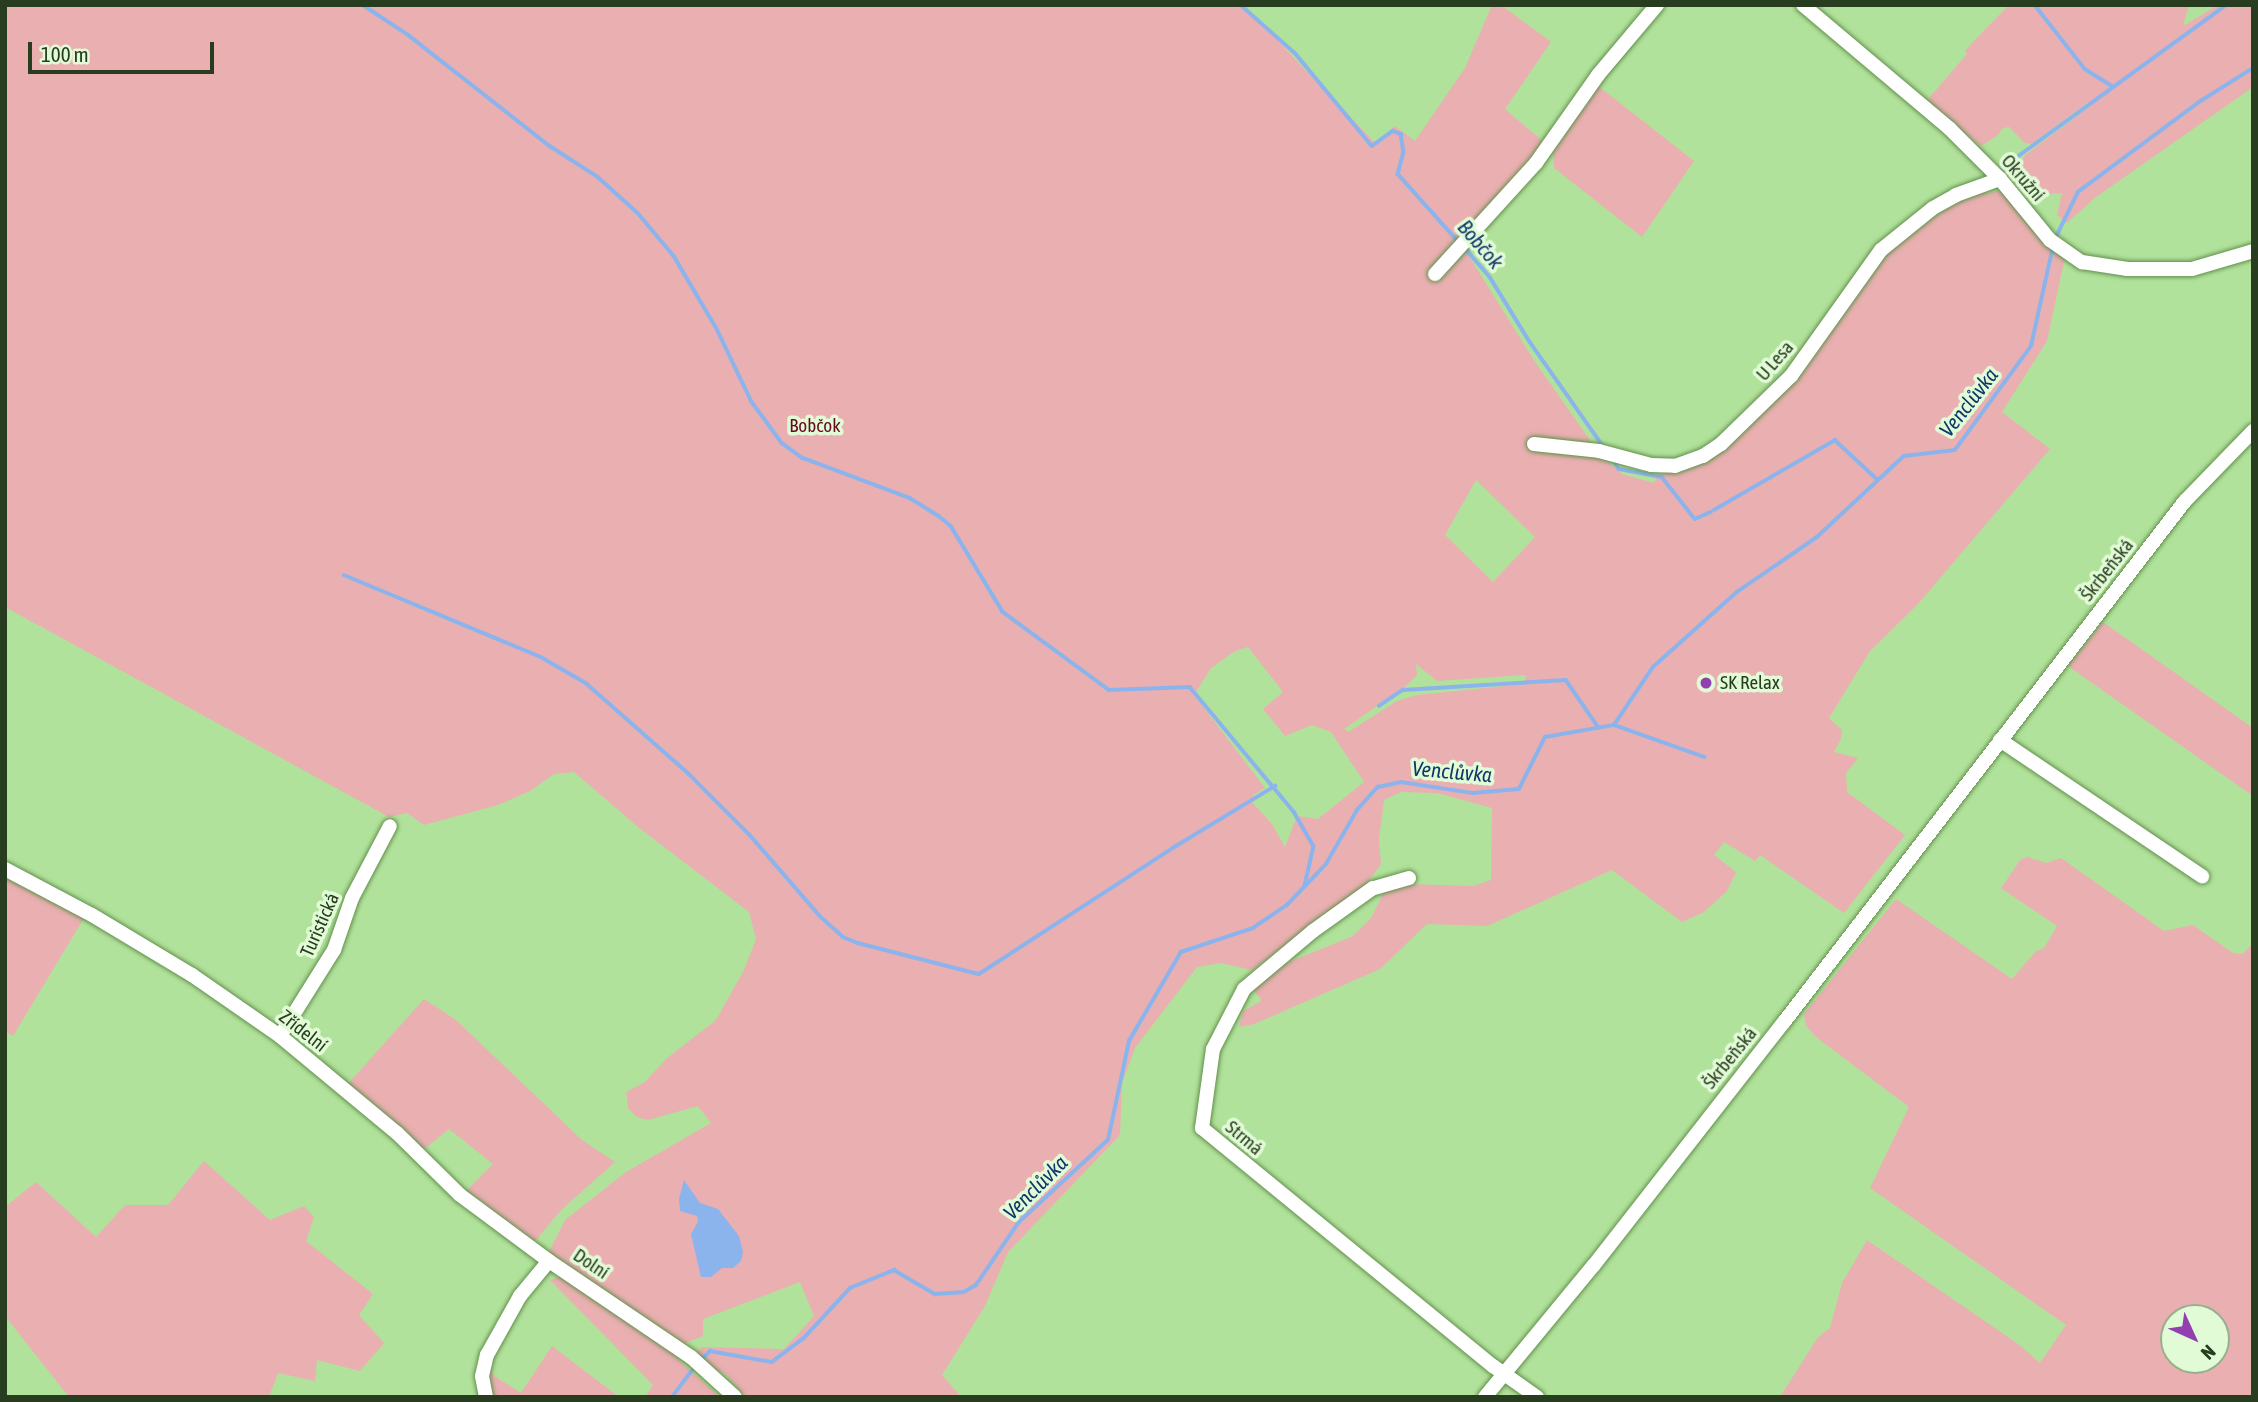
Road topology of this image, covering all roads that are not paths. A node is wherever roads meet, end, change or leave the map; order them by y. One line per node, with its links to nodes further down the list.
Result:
1 (1657, 5): 5 (street)
2 (1803, 5): 3 (street, Okružní)
3 (2000, 179): 4 (street, Okružní); 7 (street, U Lesa)
4 (2253, 251)
5 (1435, 274)
6 (2253, 431): 8 (street, Škrbeňská)
7 (1534, 444)
8 (2000, 740): 11 (street); 15 (street, Škrbeňská)
9 (390, 826): 13 (street, Turistická)
10 (5, 869): 13 (street, Zřídelní)
11 (2202, 876)
12 (1409, 878): 15 (street, Strmá)
13 (280, 1036): 14 (street, Zřídelní)
14 (549, 1261): 16 (street, Dolní); 17 (street, Dolní)
15 (1505, 1374): 18 (street, Škrbeňská); 19 (street)
16 (486, 1397)
17 (735, 1397)
18 (1485, 1397)
19 (1537, 1397)

